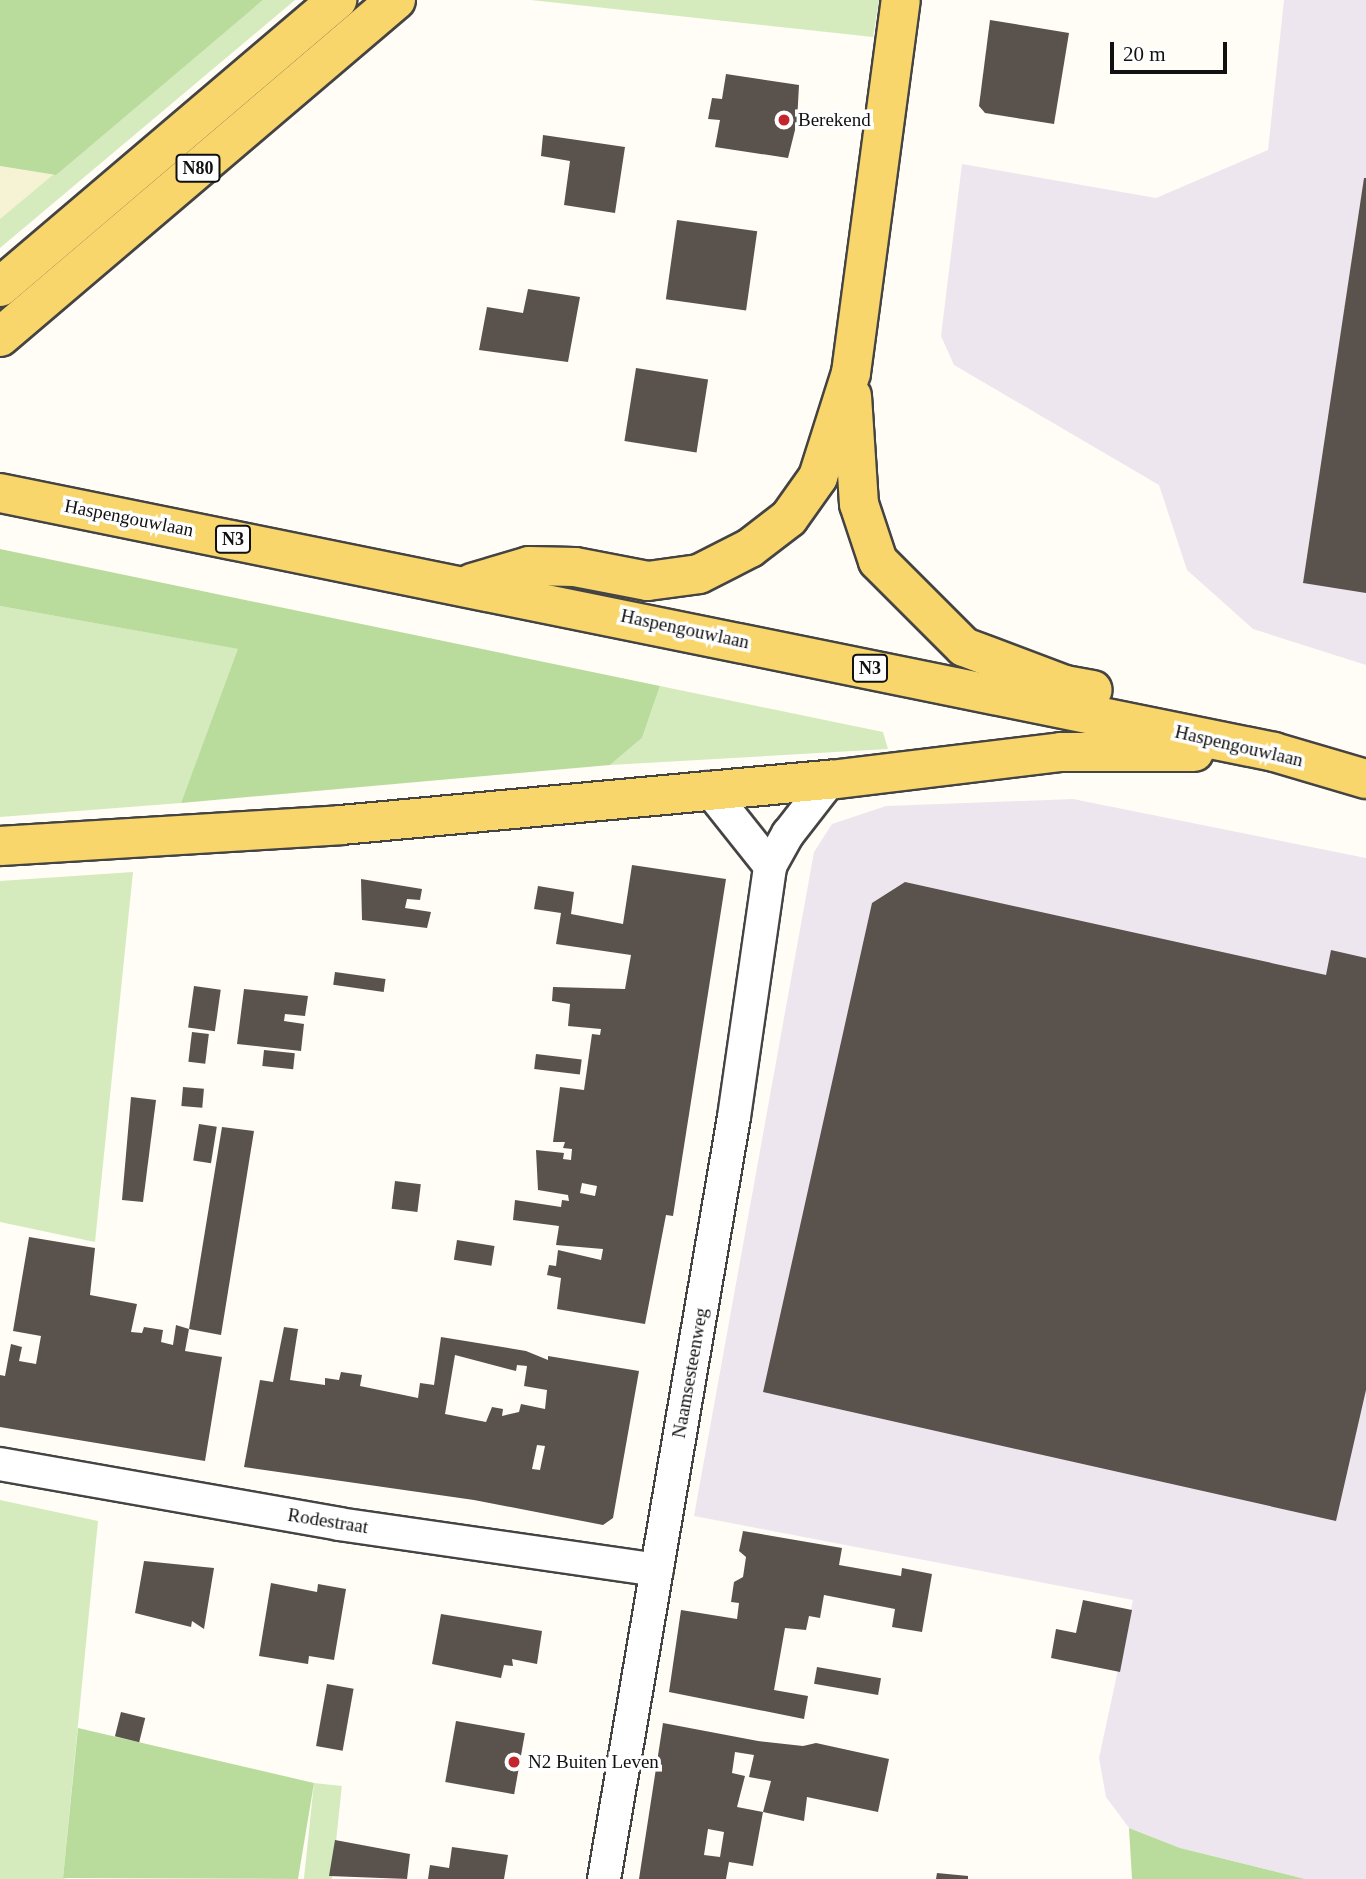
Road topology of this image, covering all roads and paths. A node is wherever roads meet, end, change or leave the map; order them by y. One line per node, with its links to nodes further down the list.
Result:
1 (337, 0): 4 (main road, N80)
2 (396, 0): 5 (main road, N80)
3 (901, 0): 6 (main road)
4 (0, 286)
5 (0, 336)
6 (851, 373): 8 (main road); 9 (main road)
7 (0, 493): 8 (main road, Haspengouwlaan / N3)
8 (467, 585): 9 (main road, Haspengouwlaan / N3)
9 (1274, 752): 10 (main road, Haspengouwlaan / N3); 11 (main road)
10 (1366, 779)
11 (830, 780): 12 (main road); 14 (street, Naamsesteenweg)
12 (708, 788): 13 (main road); 14 (street)
13 (0, 846)
14 (770, 866): 16 (street, Naamsesteenweg)
15 (0, 1464): 16 (street, Rodestraat)
16 (657, 1570): 17 (street, Naamsesteenweg)
17 (604, 1879)

